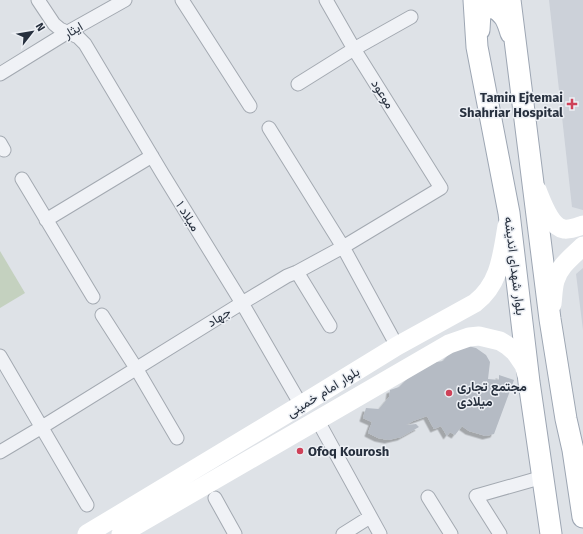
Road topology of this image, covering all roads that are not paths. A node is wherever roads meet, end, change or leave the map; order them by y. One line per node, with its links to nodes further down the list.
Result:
1 (38, 0): 8 (street, میلاد ۱)
2 (126, 0): 8 (street, ایثار)
3 (182, 0): 14 (street)
4 (326, 0): 10 (street, موعود)
5 (474, 0): 9 (main road, بلوار شهدای اندیشه)
6 (510, 0): 11 (main road)
7 (410, 17): 10 (street)
8 (68, 32): 12 (street, ایثار); 16 (street, میلاد ۱)
9 (477, 47): 11 (main road); 20 (main road, بلوار شهدای اندیشه)
10 (354, 49): 13 (street); 19 (street, موعود)
11 (516, 49): 18 (main road)
12 (0, 74)
13 (298, 84)
14 (250, 106)
15 (269, 128): 24 (street)
16 (152, 156): 21 (street); 27 (street, میلاد ۱)
17 (22, 179): 21 (street)
18 (532, 179): 22 (street); 29 (main road)
19 (441, 188): 24 (street, جهاد)
20 (509, 213): 30 (street, بلوار امام خمینی); 36 (main road, بلوار شهدای اندیشه)
21 (46, 220): 26 (street)
22 (583, 225)
23 (583, 246): 29 (street)
24 (343, 247): 25 (street, جهاد); 33 (street)
25 (297, 272): 27 (street, جهاد); 31 (street)
26 (93, 297)
27 (242, 302): 35 (street, جهاد); 37 (street, میلاد ۱)
28 (102, 315): 35 (street)
29 (550, 319): 42 (main road)
30 (436, 323): 32 (street); 33 (street, بلوار امام خمینی)
31 (330, 326)
32 (449, 344): 36 (street, بلوار امام خمینی); 38 (street, بلوار امام خمینی)
33 (397, 346): 37 (street, بلوار امام خمینی)
34 (0, 356): 39 (street)
35 (136, 368): 39 (street, جهاد); 40 (street)
36 (529, 382): 43 (main road, بلوار شهدای اندیشه)
37 (301, 405): 49 (street, بلوار امام خمینی)
38 (318, 421): 47 (street); 50 (street, بلوار امام خمینی)
39 (42, 427): 41 (street, جهاد); 46 (street)
40 (177, 438)
41 (0, 452)
42 (578, 455): 48 (main road)
43 (543, 477): 55 (street); 56 (main road, بلوار شهدای اندیشه)
44 (428, 497): 54 (street)
45 (215, 498): 51 (street)
46 (87, 505)
47 (370, 517): 52 (street); 53 (street)
48 (583, 517)
49 (87, 534)
50 (122, 534)
51 (235, 534)
52 (343, 534)
53 (380, 534)
54 (451, 534)
55 (500, 534)
56 (550, 534)

